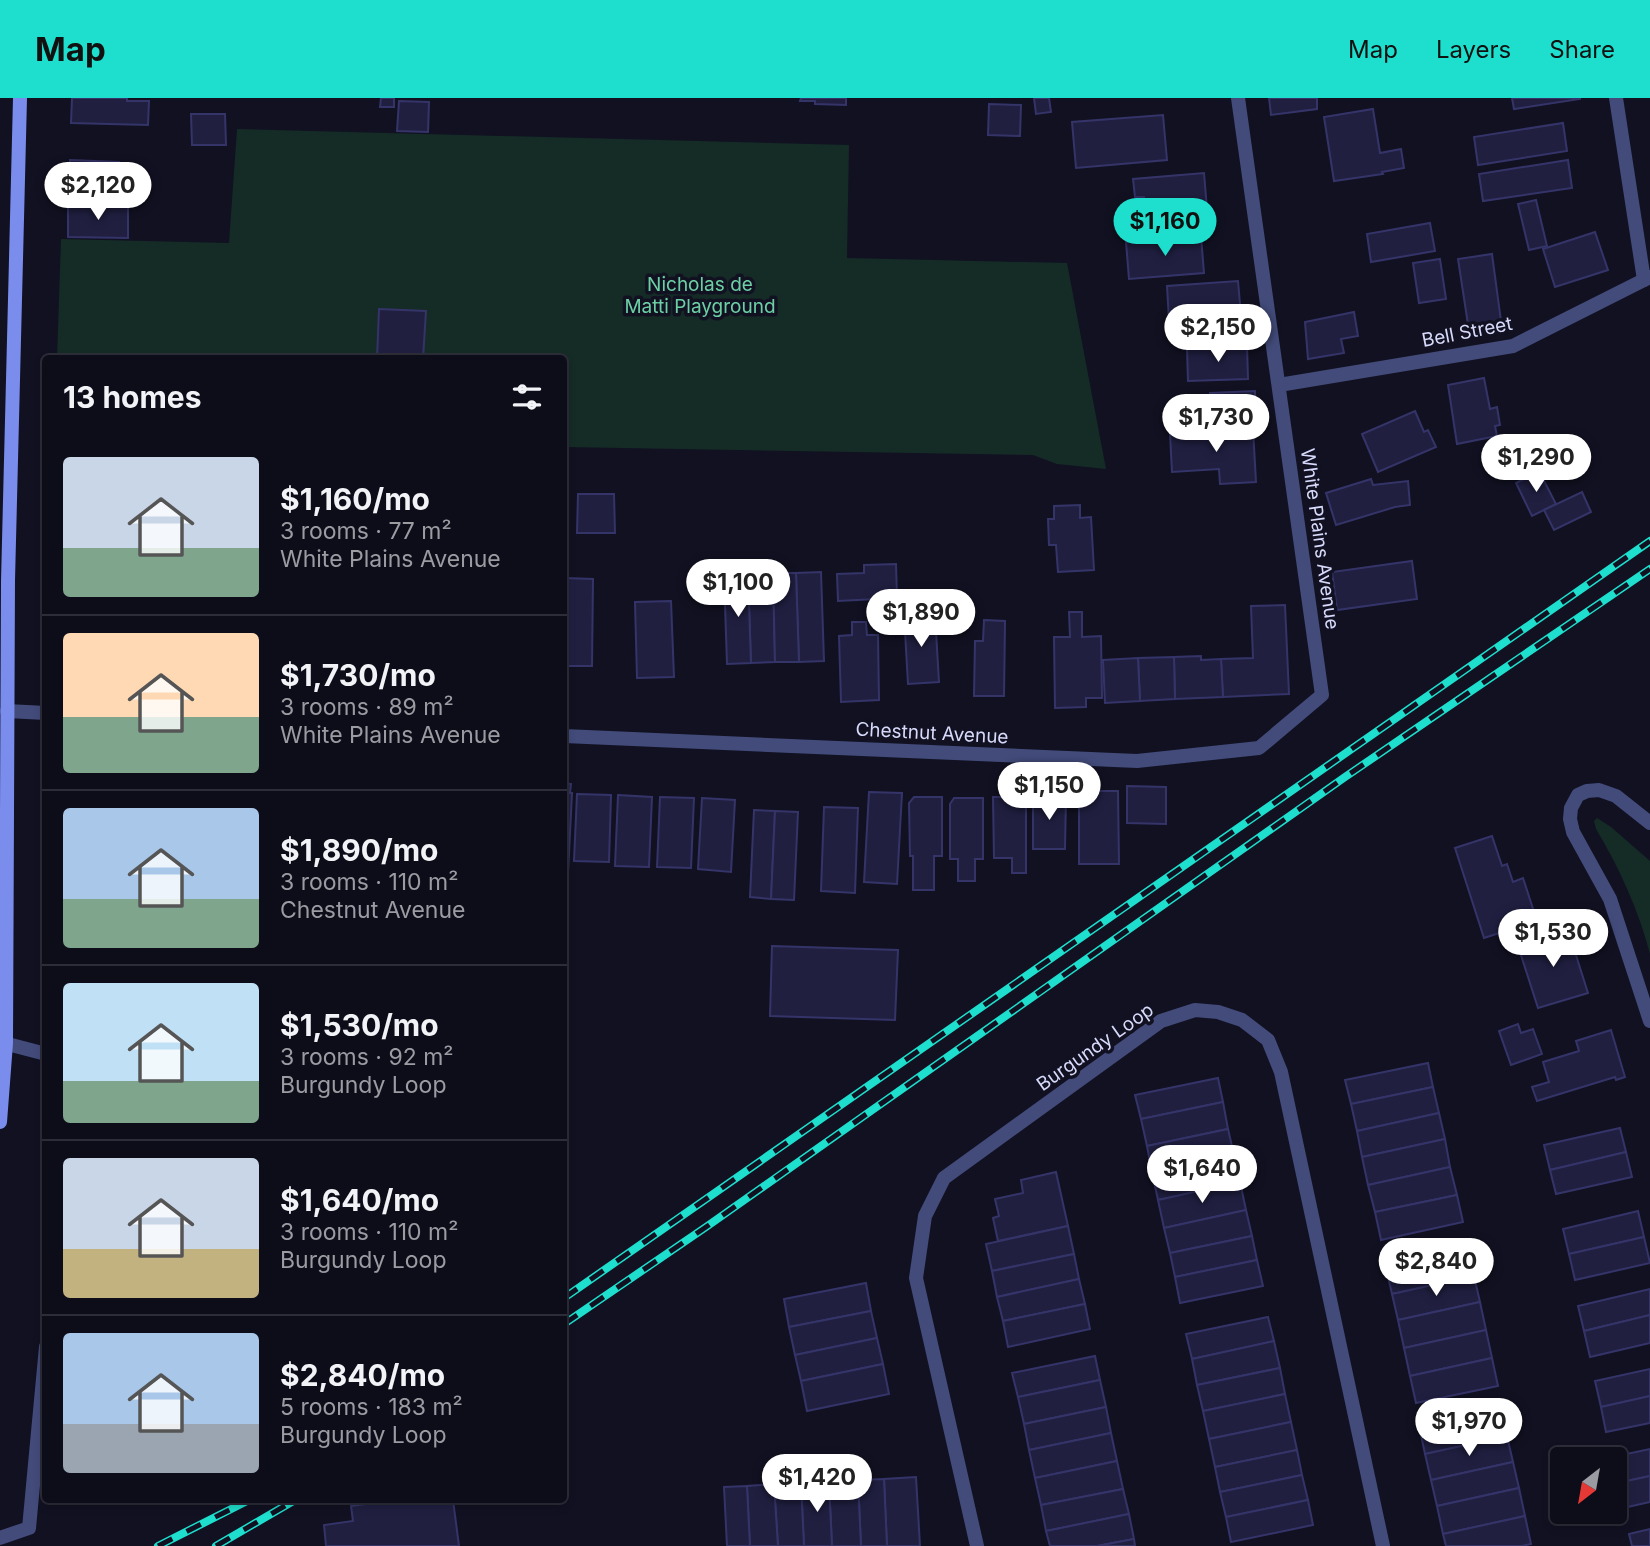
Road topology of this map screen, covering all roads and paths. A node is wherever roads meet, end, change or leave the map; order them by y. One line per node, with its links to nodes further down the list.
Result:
1 (20, 98): 6 (street)
2 (1238, 98): 5 (street, White Plains Avenue)
3 (1616, 98): 4 (street)
4 (1647, 278): 5 (street, Bell Street)
5 (1279, 385): 7 (street, White Plains Avenue)
6 (4, 581): 8 (street)
7 (1322, 695): 10 (street, Chestnut Avenue)
8 (7, 711): 9 (street); 13 (street)
9 (42, 713)
10 (567, 736)
11 (1650, 823): 12 (street)
12 (1650, 1021)
13 (3, 1042): 14 (street); 15 (street)
14 (42, 1053)
15 (0, 1122)
16 (42, 1390): 17 (street)
17 (0, 1538)
18 (977, 1546): 19 (street, Burgundy Loop)
19 (1383, 1546)

